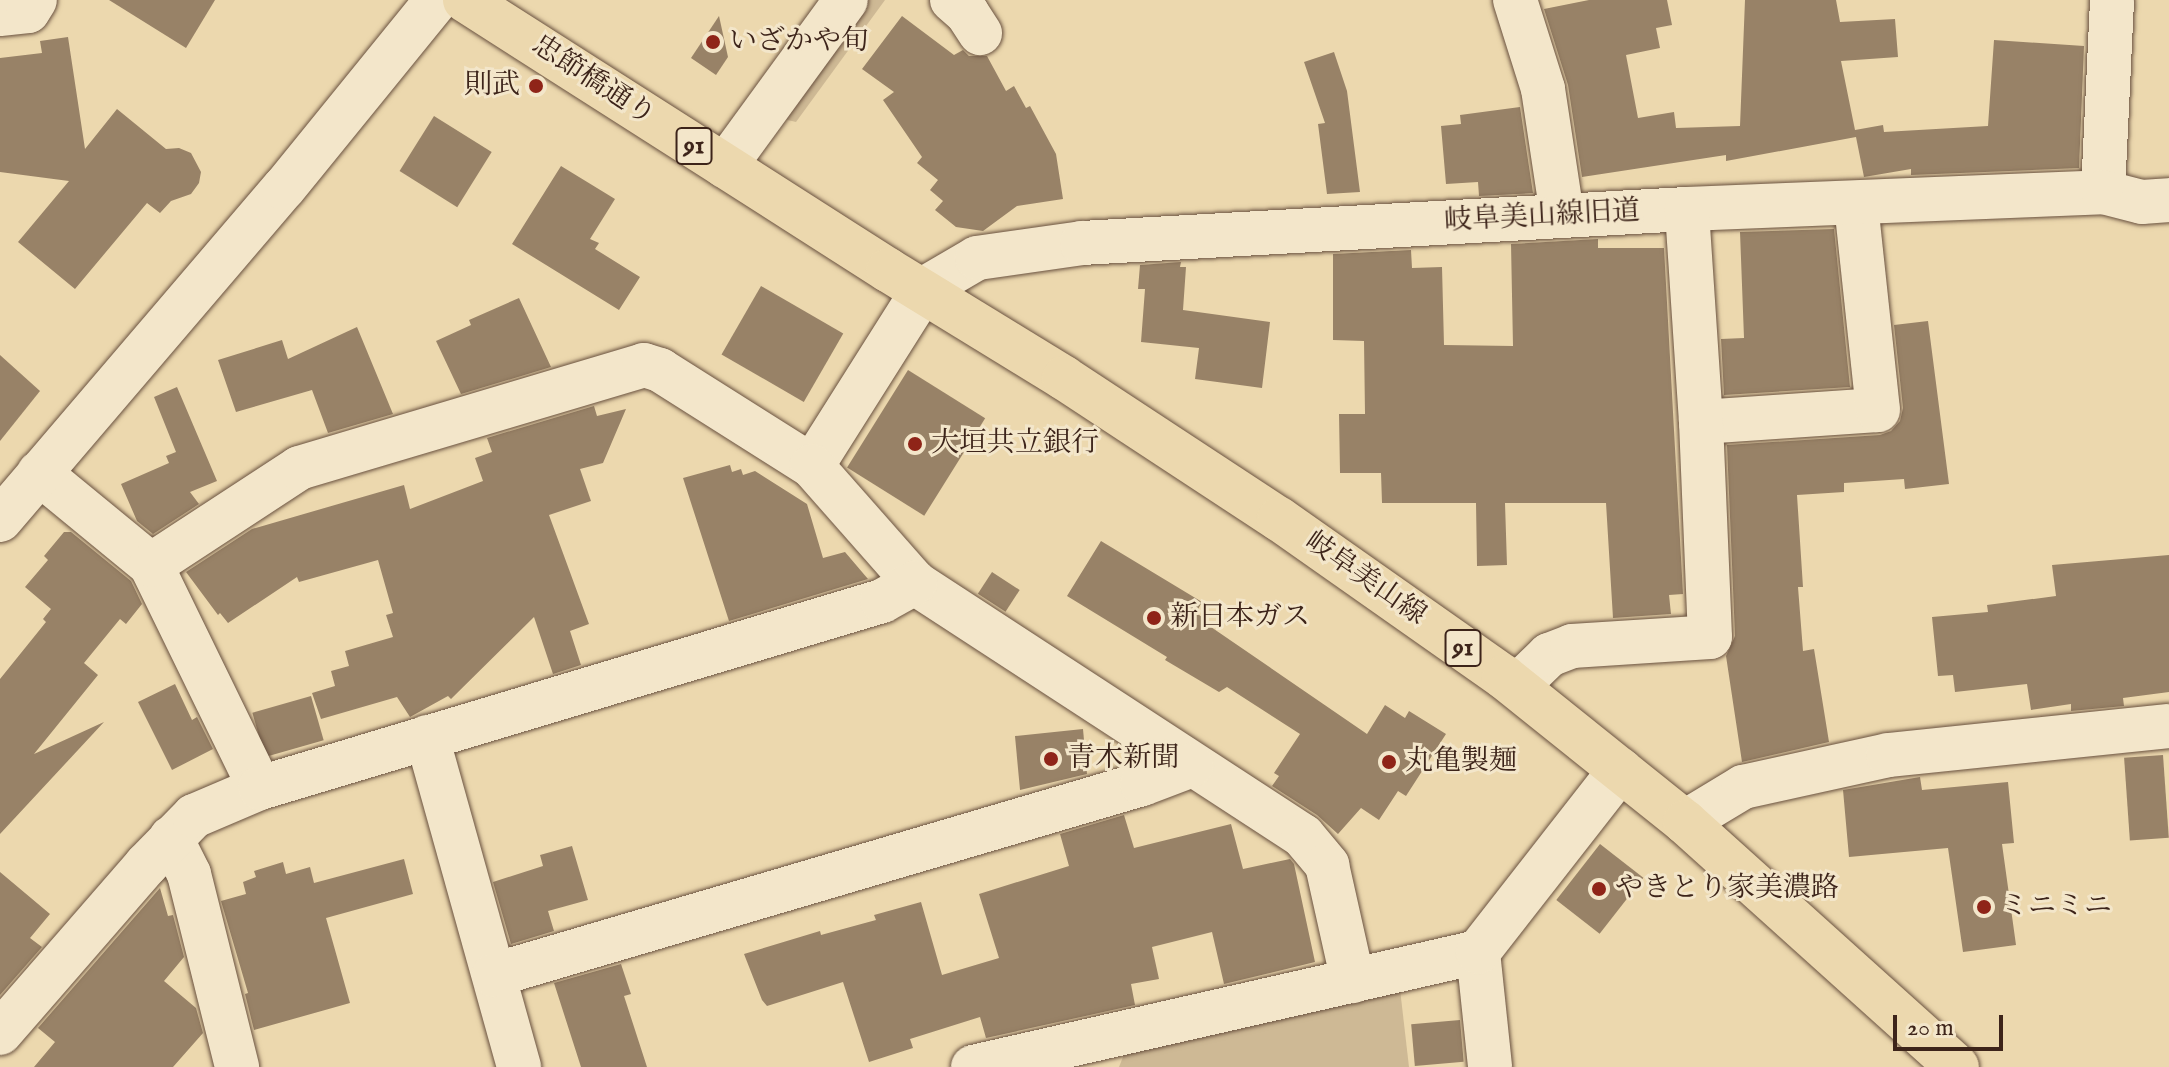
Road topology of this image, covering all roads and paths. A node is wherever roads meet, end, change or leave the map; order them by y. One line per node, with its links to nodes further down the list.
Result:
1 (35, 0): 8 (street)
2 (437, 0): 19 (street)
3 (465, 0): 10 (main road, 忠節橋通り / 91)
4 (846, 0): 10 (street)
5 (952, 0): 9 (street)
6 (1515, 0): 15 (street)
7 (2112, 0): 11 (street)
8 (0, 14)
9 (980, 33)
10 (725, 166): 16 (main road, 忠節橋通り / 91)
11 (2103, 192): 12 (street, 岐阜美山線旧道); 13 (street, 岐阜美山線旧道)
12 (2169, 200)
13 (1856, 203): 14 (street, 岐阜美山線旧道); 17 (street)
14 (1687, 209): 15 (street, 岐阜美山線旧道); 17 (street)
15 (1562, 215): 16 (street, 岐阜美山線旧道)
16 (924, 289): 18 (street); 23 (main road, 岐阜美山線 / 91)
17 (1701, 422): 23 (street)
18 (812, 466): 21 (street); 22 (street)
19 (39, 473): 20 (street); 21 (street)
20 (0, 520)
21 (151, 565): 28 (street)
22 (915, 583): 25 (street); 26 (street)
23 (1517, 686): 27 (main road, 岐阜美山線 / 91)
24 (2169, 726): 29 (street)
25 (427, 737): 28 (street); 32 (street)
26 (1192, 765): 32 (street); 33 (street)
27 (1620, 770): 29 (main road, 岐阜美山線 / 91); 31 (street)
28 (260, 788): 30 (street)
29 (1685, 822): 40 (main road, 岐阜美山線 / 91)
30 (171, 838): 34 (street); 36 (street)
31 (1478, 952): 33 (street); 39 (street)
32 (494, 975): 37 (street)
33 (1353, 981): 35 (street)
34 (0, 1033)
35 (1098, 1053): 38 (street)
36 (228, 1061)
37 (519, 1067)
38 (973, 1067)
39 (1490, 1067)
40 (1957, 1067)

